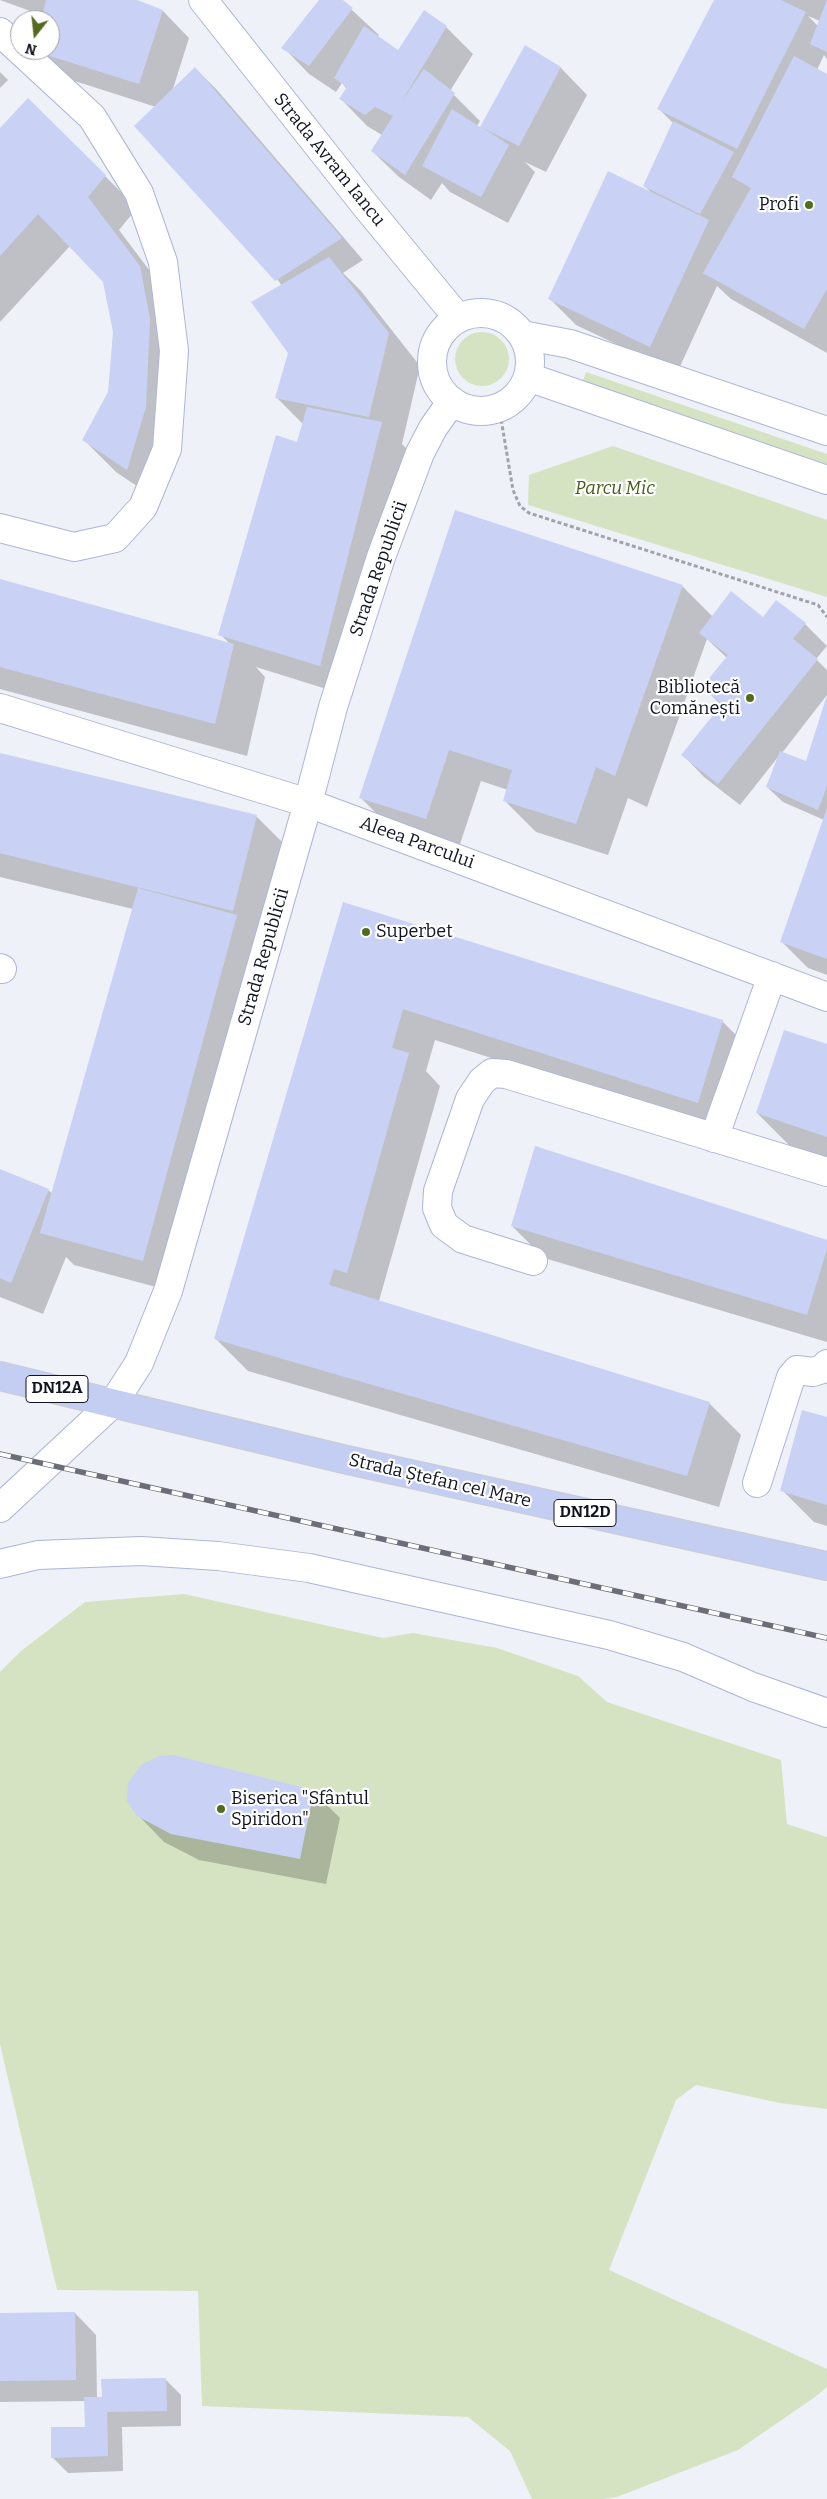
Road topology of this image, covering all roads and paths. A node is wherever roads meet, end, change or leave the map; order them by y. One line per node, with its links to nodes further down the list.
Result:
1 (203, 0): 3 (street, Strada Avram Iancu)
2 (5, 46): 10 (street)
3 (458, 318): 4 (street); 6 (street)
4 (522, 335): 5 (street); 8 (street)
5 (528, 378): 7 (street); 9 (street)
6 (452, 401): 7 (street); 13 (street, Strada Republicii / DN12A)
7 (499, 407): 11 (path)
8 (827, 431)
9 (827, 480)
10 (0, 528)
11 (827, 617)
12 (0, 708): 13 (street, Aleea Parcului)
13 (308, 803): 14 (street, Aleea Parcului); 21 (street, Strada Republicii / DN12A)
14 (772, 976): 15 (street, Aleea Parcului); 16 (street)
15 (827, 996)
16 (714, 1138): 17 (street); 18 (street)
17 (827, 1172)
18 (533, 1261)
19 (827, 1364): 22 (street)
20 (0, 1376): 21 (main road, DN12A)
21 (114, 1402): 23 (street, Strada Republicii); 25 (main road, Strada Ștefan cel Mare / DN12D)
22 (757, 1483)
23 (0, 1508)
24 (0, 1564): 26 (street)
25 (827, 1566)
26 (827, 1712)

